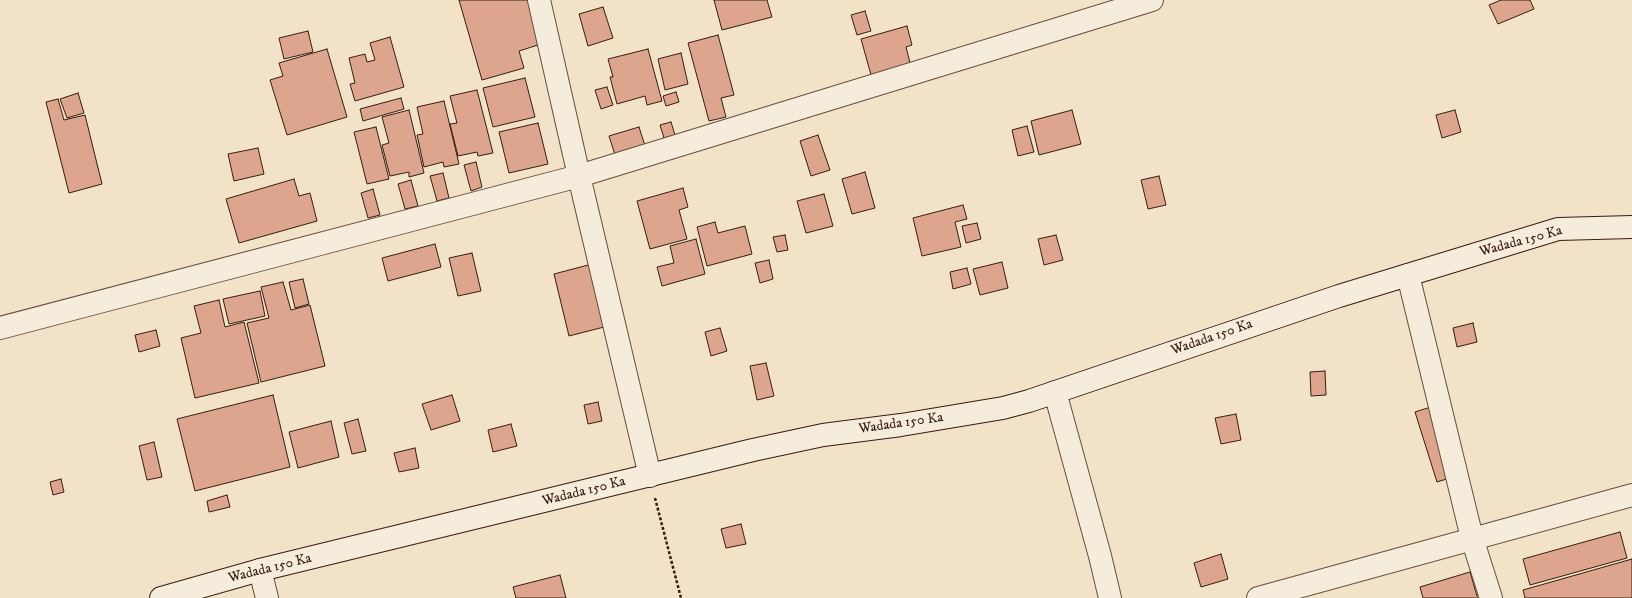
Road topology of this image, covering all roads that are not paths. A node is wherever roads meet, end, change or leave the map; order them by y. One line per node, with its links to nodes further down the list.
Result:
1 (539, 0): 3 (street)
2 (1152, 0): 3 (street)
3 (579, 176): 6 (street); 8 (street)
4 (1632, 227): 5 (street, Wadada 150 Ka)
5 (1408, 275): 7 (street, Wadada 150 Ka); 10 (street)
6 (0, 328)
7 (1055, 392): 8 (street, Wadada 150 Ka); 14 (street)
8 (650, 476): 11 (street, Wadada 150 Ka)
9 (1632, 494): 10 (street)
10 (1472, 538): 15 (street); 16 (street)
11 (260, 570): 12 (street, Wadada 150 Ka); 13 (street)
12 (161, 598)
13 (267, 598)
14 (1110, 598)
15 (1258, 598)
16 (1491, 598)

